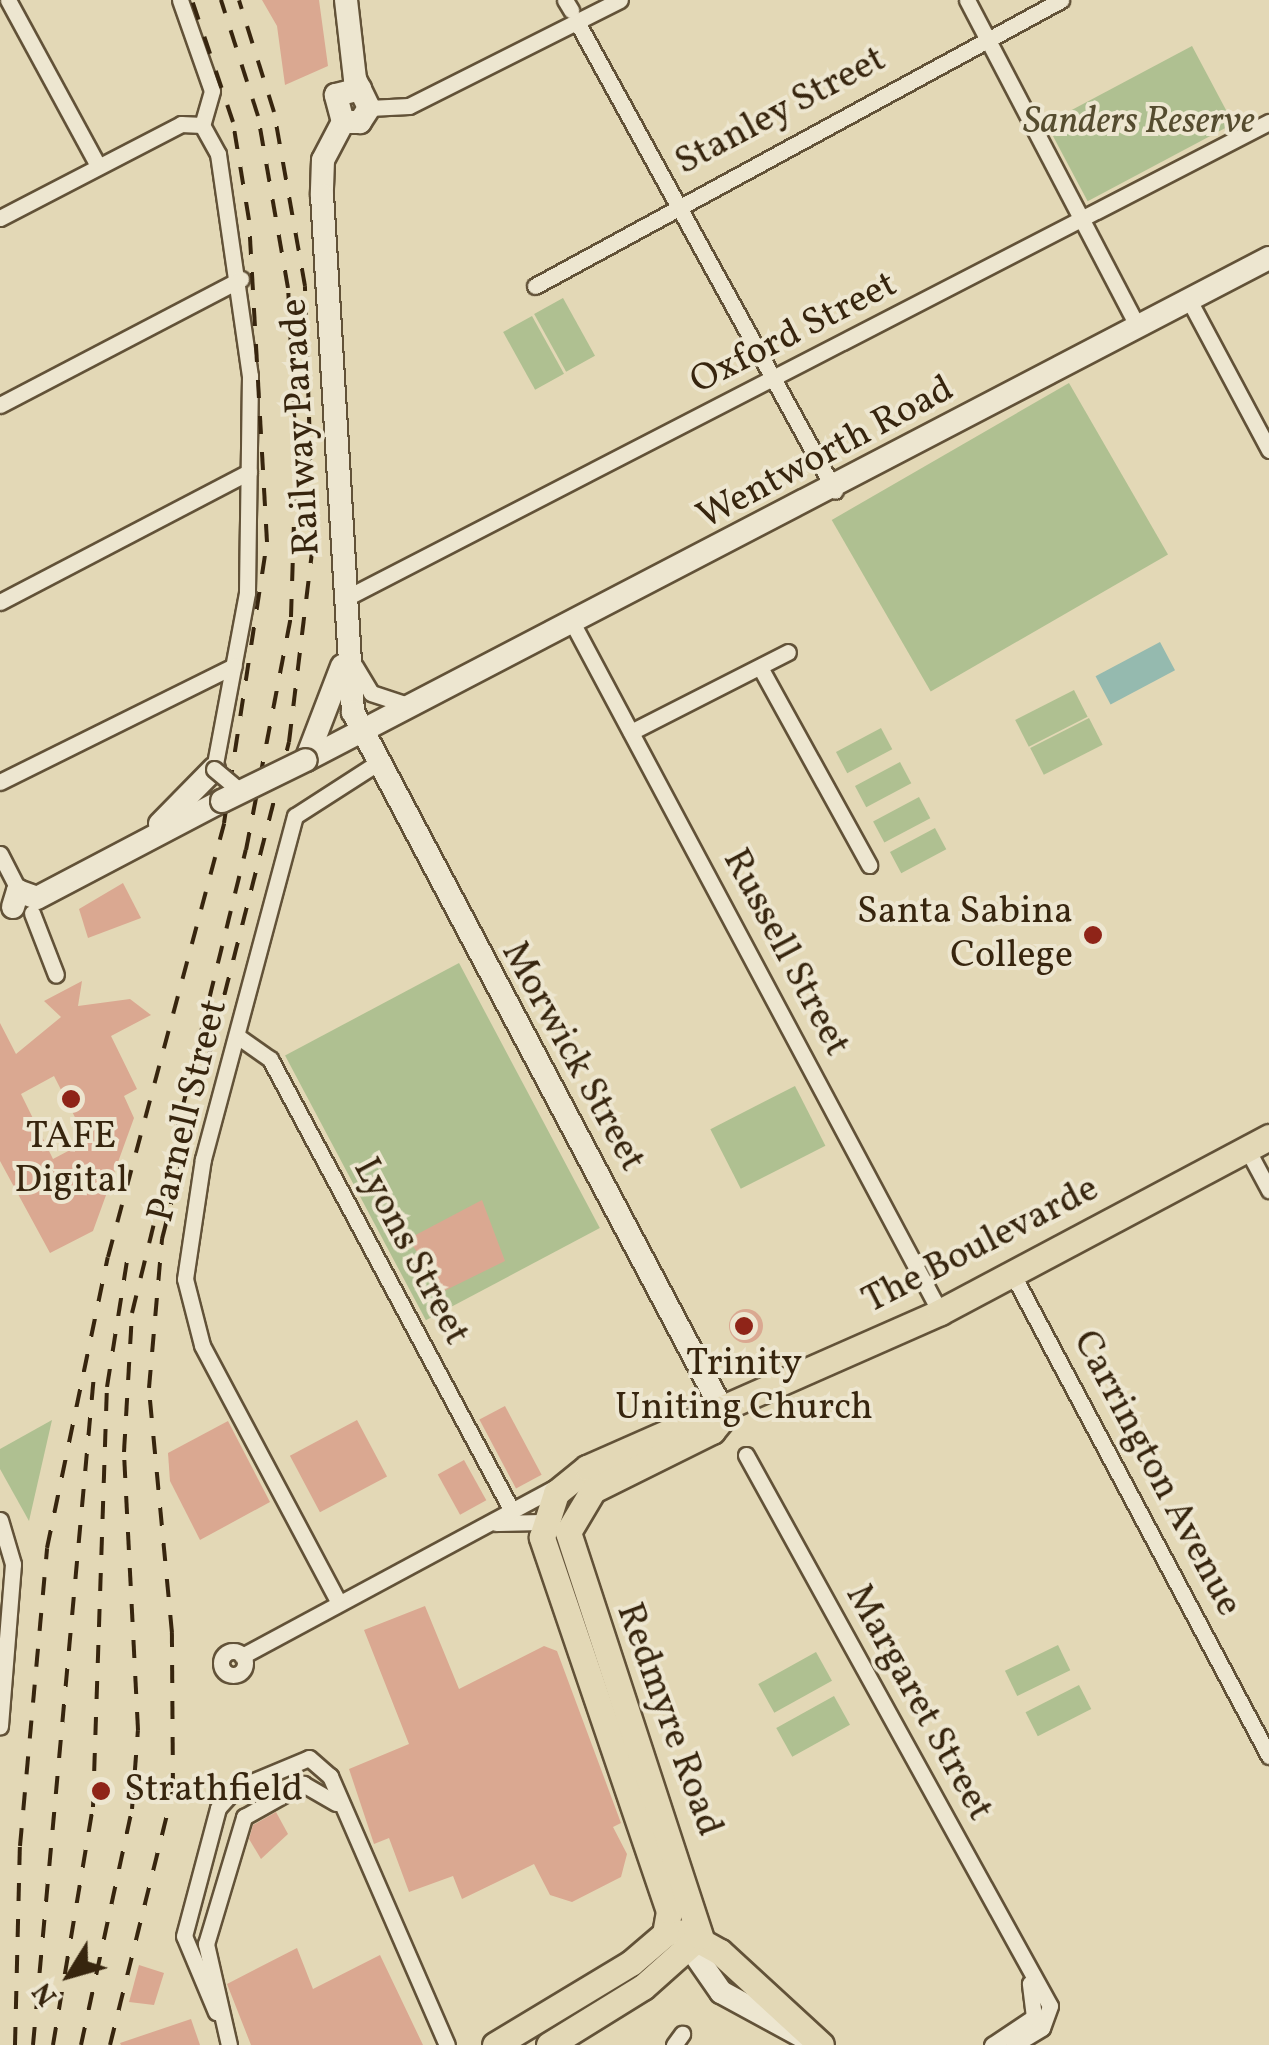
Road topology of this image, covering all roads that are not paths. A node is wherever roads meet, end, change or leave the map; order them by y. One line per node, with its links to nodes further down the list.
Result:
1 (180, 0): 12 (street)
2 (330, 0): 10 (main road)
3 (346, 0): 10 (main road)
4 (620, 0): 8 (street)
5 (968, 0): 9 (street)
6 (1061, 0): 9 (street, Stanley Street)
7 (4, 1): 13 (street)
8 (571, 11): 10 (street); 14 (street)
9 (988, 38): 14 (street, Stanley Street); 16 (street)
10 (356, 96): 27 (main road, Railway Parade)
11 (1269, 122): 16 (street, Oxford Street)
12 (202, 125): 13 (street); 18 (street)
13 (98, 166): 15 (street)
14 (679, 204): 19 (street, Stanley Street); 22 (street)
15 (0, 218)
16 (1083, 219): 21 (street); 22 (street, Oxford Street)
17 (1269, 258): 20 (main road, Wentworth Road)
18 (241, 279): 23 (street); 25 (street)
19 (536, 286)
20 (1188, 300): 21 (main road, Wentworth Road); 24 (street)
21 (1138, 327): 26 (main road, Wentworth Road)
22 (776, 382): 26 (street); 27 (street, Oxford Street)
23 (0, 405)
24 (1269, 450)
25 (249, 472): 28 (street); 32 (street)
26 (835, 491): 29 (main road, Wentworth Road)
27 (346, 598): 30 (main road, Railway Parade)
28 (0, 602)
29 (573, 624): 34 (main road, Wentworth Road); 35 (street, Russell Street)
30 (348, 648): 34 (street); 36 (main road, Railway Parade); 37 (main road)
31 (788, 652): 33 (street)
32 (234, 666): 39 (street); 40 (street)
33 (761, 668): 35 (street); 44 (street)
34 (412, 706): 36 (main road, Wentworth Road)
35 (631, 732): 51 (street, Russell Street)
36 (360, 733): 37 (main road, Wentworth Road); 38 (main road, Morwick Street)
37 (306, 760): 41 (main road, Wentworth Road, bridge)
38 (374, 765): 47 (street, Parnell Street); 52 (main road, Morwick Street)
39 (214, 770): 41 (street, bridge); 42 (main road)
40 (0, 782)
41 (231, 796): 42 (main road, Wentworth Road)
42 (135, 846): 45 (main road, Wentworth Road)
43 (0, 854): 45 (street)
44 (869, 865)
45 (20, 904): 46 (street)
46 (56, 975)
47 (240, 1038): 56 (street, Lyons Street); 61 (street, Parnell Street)
48 (1258, 1143): 49 (street); 50 (main road, The Boulevarde)
49 (1269, 1190)
50 (1013, 1275): 51 (main road, The Boulevarde); 66 (street, Carrington Avenue)
51 (940, 1312): 52 (main road, The Boulevarde)
52 (725, 1415): 54 (main road, The Boulevarde); 55 (main road, The Boulevarde)
53 (746, 1455): 71 (street, Margaret Street)
54 (568, 1480): 56 (street, The Boulevarde); 59 (main road)
55 (608, 1481): 57 (main road, The Boulevarde); 59 (main road)
56 (511, 1509): 60 (street, The Boulevarde)
57 (574, 1510): 70 (main road, Redmyre Road)
58 (0, 1520): 63 (street)
59 (544, 1522): 60 (street, The Boulevarde); 70 (main road, Redmyre Road)
60 (496, 1523): 61 (street, The Boulevarde)
61 (339, 1603): 62 (street, The Boulevarde)
62 (242, 1656)
63 (0, 1726)
64 (0, 1735): 65 (street)
65 (0, 1744)
66 (1269, 1756)
67 (218, 1808): 68 (street); 69 (street); 72 (street)
68 (340, 1809): 69 (street); 74 (street)
69 (244, 1817): 72 (street)
70 (686, 1933): 75 (main road); 76 (main road); 77 (main road); 77 (main road, Redmyre Road)
71 (1030, 1982): 78 (street); 79 (street, Margaret Street)
72 (216, 2012): 73 (street)
73 (229, 2045)
74 (446, 2045)
75 (494, 2045)
76 (550, 2045)
77 (821, 2045)
78 (992, 2045)
79 (1014, 2045)

